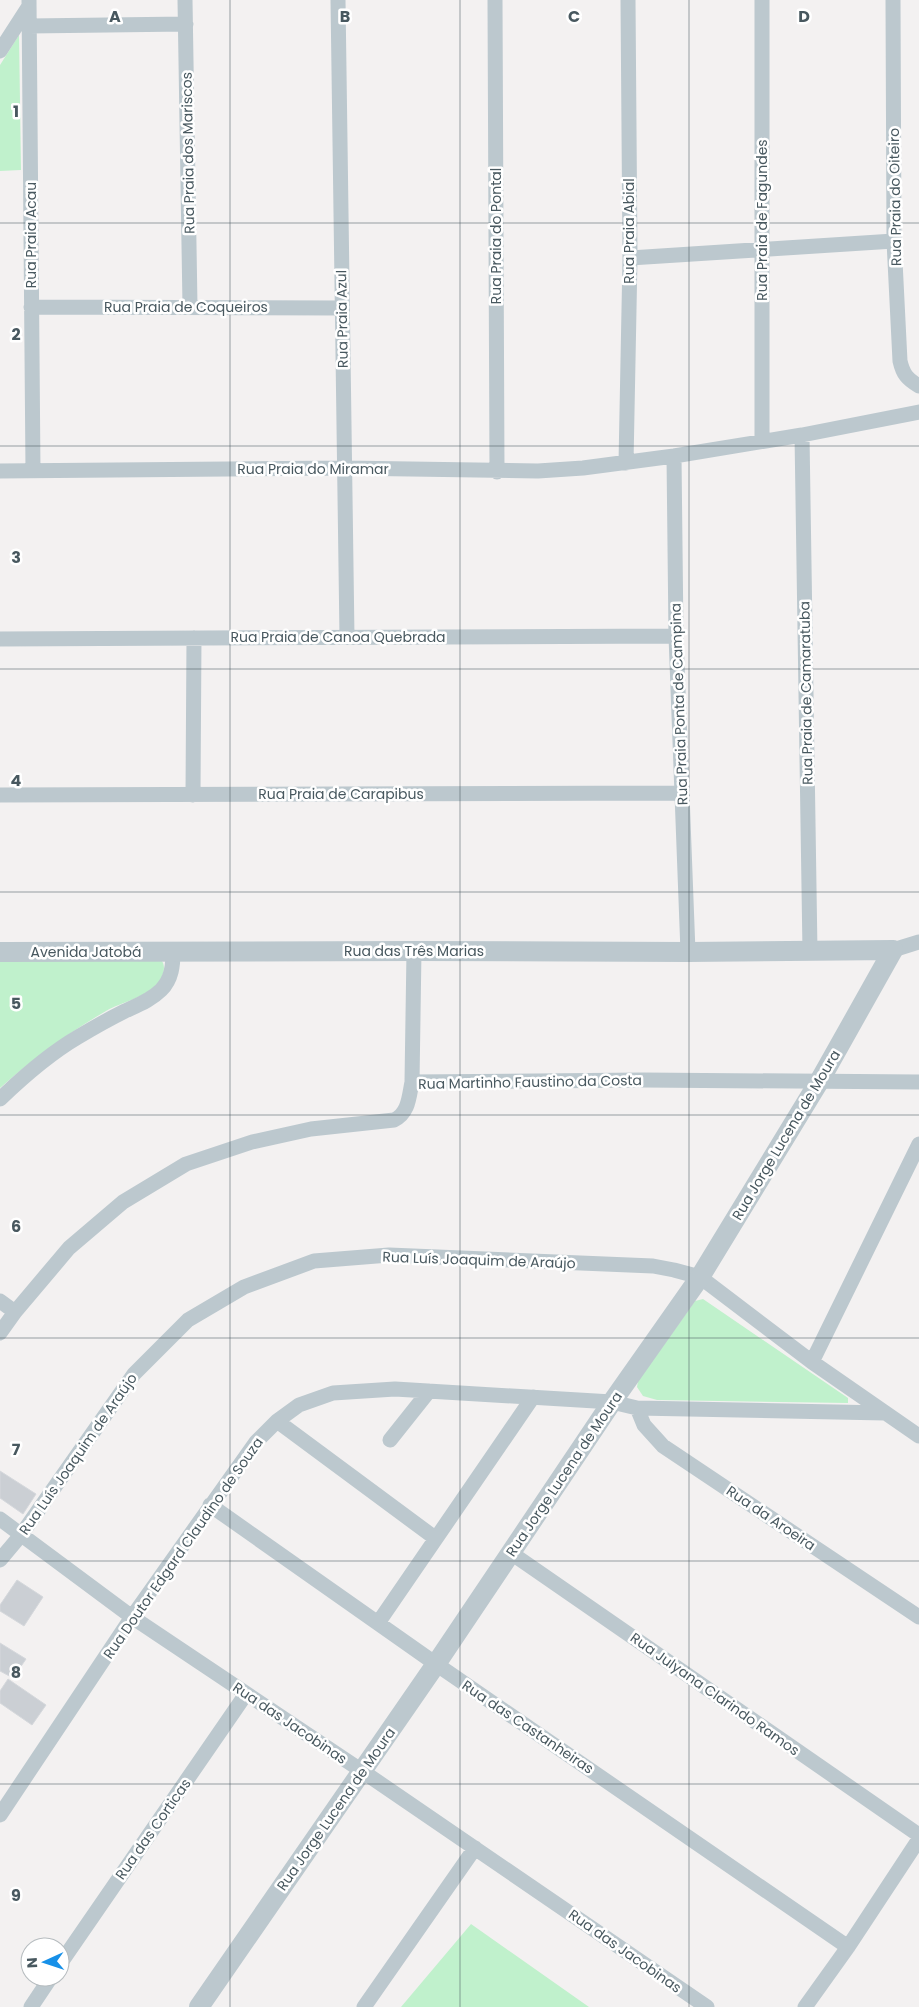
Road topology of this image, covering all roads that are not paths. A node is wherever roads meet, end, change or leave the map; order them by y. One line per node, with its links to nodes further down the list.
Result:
1 (185, 0): 8 (street, Rua Praia dos Mariscos)
2 (338, 0): 16 (street, Rua Praia Azul)
3 (495, 0): 26 (street, Rua Praia do Pontal)
4 (628, 0): 13 (street, Rua Praia Abial)
5 (762, 0): 12 (street, Rua Praia de Fagundes)
6 (892, 0): 11 (street, Rua Praia do Oiteiro)
7 (29, 3): 9 (street, Rua Praia Acau); 10 (street)
8 (186, 24): 9 (street); 14 (street, Rua Praia dos Mariscos)
9 (29, 26): 15 (street, Rua Praia Acau)
10 (0, 51)
11 (894, 241): 12 (street); 17 (street, Rua Praia do Oiteiro)
12 (762, 248): 13 (street); 20 (street, Rua Praia de Fagundes)
13 (630, 258): 22 (street, Rua Praia Abial)
14 (190, 306): 15 (street, Rua Praia de Coqueiros); 16 (street, Rua Praia de Coqueiros)
15 (31, 307): 25 (street, Rua Praia Acau)
16 (342, 308): 23 (street, Rua Praia Azul)
17 (919, 386)
18 (919, 412): 19 (street, Rua Praia do Miramar)
19 (802, 435): 20 (street, Rua Praia do Miramar); 40 (street, Rua Praia de Camaratuba)
20 (762, 441): 21 (street, Rua Praia do Miramar)
21 (674, 456): 22 (street, Rua Praia do Miramar); 27 (street, Rua Praia Ponta de Campina)
22 (626, 463): 26 (street, Rua Praia do Miramar)
23 (344, 468): 25 (street, Rua Praia do Miramar); 26 (street, Rua Praia do Miramar); 28 (street, Rua Praia Azul)
24 (0, 471): 25 (street, Rua Praia do Miramar)
25 (33, 471)
26 (497, 472)
27 (676, 636): 28 (street, Rua Praia de Canoa Quebrada); 31 (street, Rua Praia Ponta de Campina)
28 (347, 637): 30 (street, Rua Praia de Canoa Quebrada)
29 (0, 638): 30 (street, Rua Praia de Canoa Quebrada)
30 (194, 638): 33 (street)
31 (682, 793): 33 (street, Rua Praia de Carapibus); 39 (street, Rua Praia Ponta de Campina)
32 (0, 795): 33 (street, Rua Praia de Carapibus)
33 (193, 795)
34 (919, 942): 35 (street)
35 (893, 950): 40 (street, Rua das Três Marias); 41 (street, Rua Jorge Lucena de Moura)
36 (173, 951): 37 (street, Rua das Três Marias); 38 (street, Avenida Jatobá); 44 (street)
37 (414, 951): 39 (street, Rua das Três Marias); 42 (street)
38 (0, 952)
39 (688, 952): 40 (street, Rua das Três Marias)
40 (810, 952)
41 (820, 1080): 42 (street, Rua Martinho Faustino da Costa); 43 (street, Rua Martinho Faustino da Costa); 46 (street, Rua Jorge Lucena de Moura)
42 (412, 1082): 48 (street, Rua Martinho Faustino da Costa)
43 (919, 1082)
44 (0, 1099)
45 (919, 1144): 50 (street)
46 (700, 1278): 50 (street, Rua Luís Joaquim de Araújo); 53 (street, Rua Jorge Lucena de Moura); 61 (street, Rua Luís Joaquim de Araújo)
47 (0, 1301): 48 (street)
48 (15, 1312): 49 (street, Rua Martinho Faustino da Costa)
49 (0, 1333)
50 (812, 1362): 55 (street, Rua Luís Joaquim de Araújo)
51 (429, 1391): 52 (street, Rua Doutor Edgard Claudino de Souza); 56 (street, Rua Doutor Edgard Claudino de Souza); 58 (street)
52 (533, 1397): 53 (street, Rua Doutor Edgard Claudino de Souza); 62 (street)
53 (612, 1402): 54 (street, Rua Doutor Edgard Claudino de Souza); 63 (street, Rua Jorge Lucena de Moura)
54 (637, 1408): 55 (street, Rua Doutor Edgard Claudino de Souza); 66 (street, Rua da Aroeira)
55 (885, 1413): 57 (street, Rua Luís Joaquim de Araújo)
56 (277, 1420): 59 (street, Rua Doutor Edgard Claudino de Souza); 62 (street)
57 (919, 1436)
58 (390, 1440)
59 (210, 1505): 65 (street, Rua Doutor Edgard Claudino de Souza); 67 (street, Rua das Castanheiras)
60 (0, 1519): 61 (street, Rua das Jacobinas)
61 (21, 1535): 64 (street, Rua Luís Joaquim de Araújo); 65 (street, Rua das Jacobinas)
62 (435, 1538): 67 (street)
63 (511, 1553): 68 (street, Rua Jorge Lucena de Moura); 72 (street, Rua Julyana Clarindo Ramos)
64 (0, 1560)
65 (132, 1617): 69 (street, Rua das Jacobinas); 71 (street, Rua Doutor Edgard Claudino de Souza)
66 (919, 1617)
67 (378, 1623): 68 (street, Rua das Castanheiras)
68 (436, 1664): 70 (street, Rua Jorge Lucena de Moura); 75 (street, Rua das Castanheiras)
69 (246, 1694): 70 (street, Rua das Jacobinas); 76 (street, Rua das Corticas)
70 (362, 1771): 74 (street, Rua das Jacobinas); 79 (street, Rua Jorge Lucena de Moura)
71 (0, 1815)
72 (919, 1834)
73 (919, 1839): 75 (street)
74 (475, 1848): 80 (street); 81 (street, Rua das Jacobinas)
75 (848, 1946): 82 (street)
76 (70, 1949)
77 (44, 1987): 78 (street)
78 (31, 2007)
79 (199, 2007)
80 (364, 2007)
81 (707, 2007)
82 (806, 2007)

